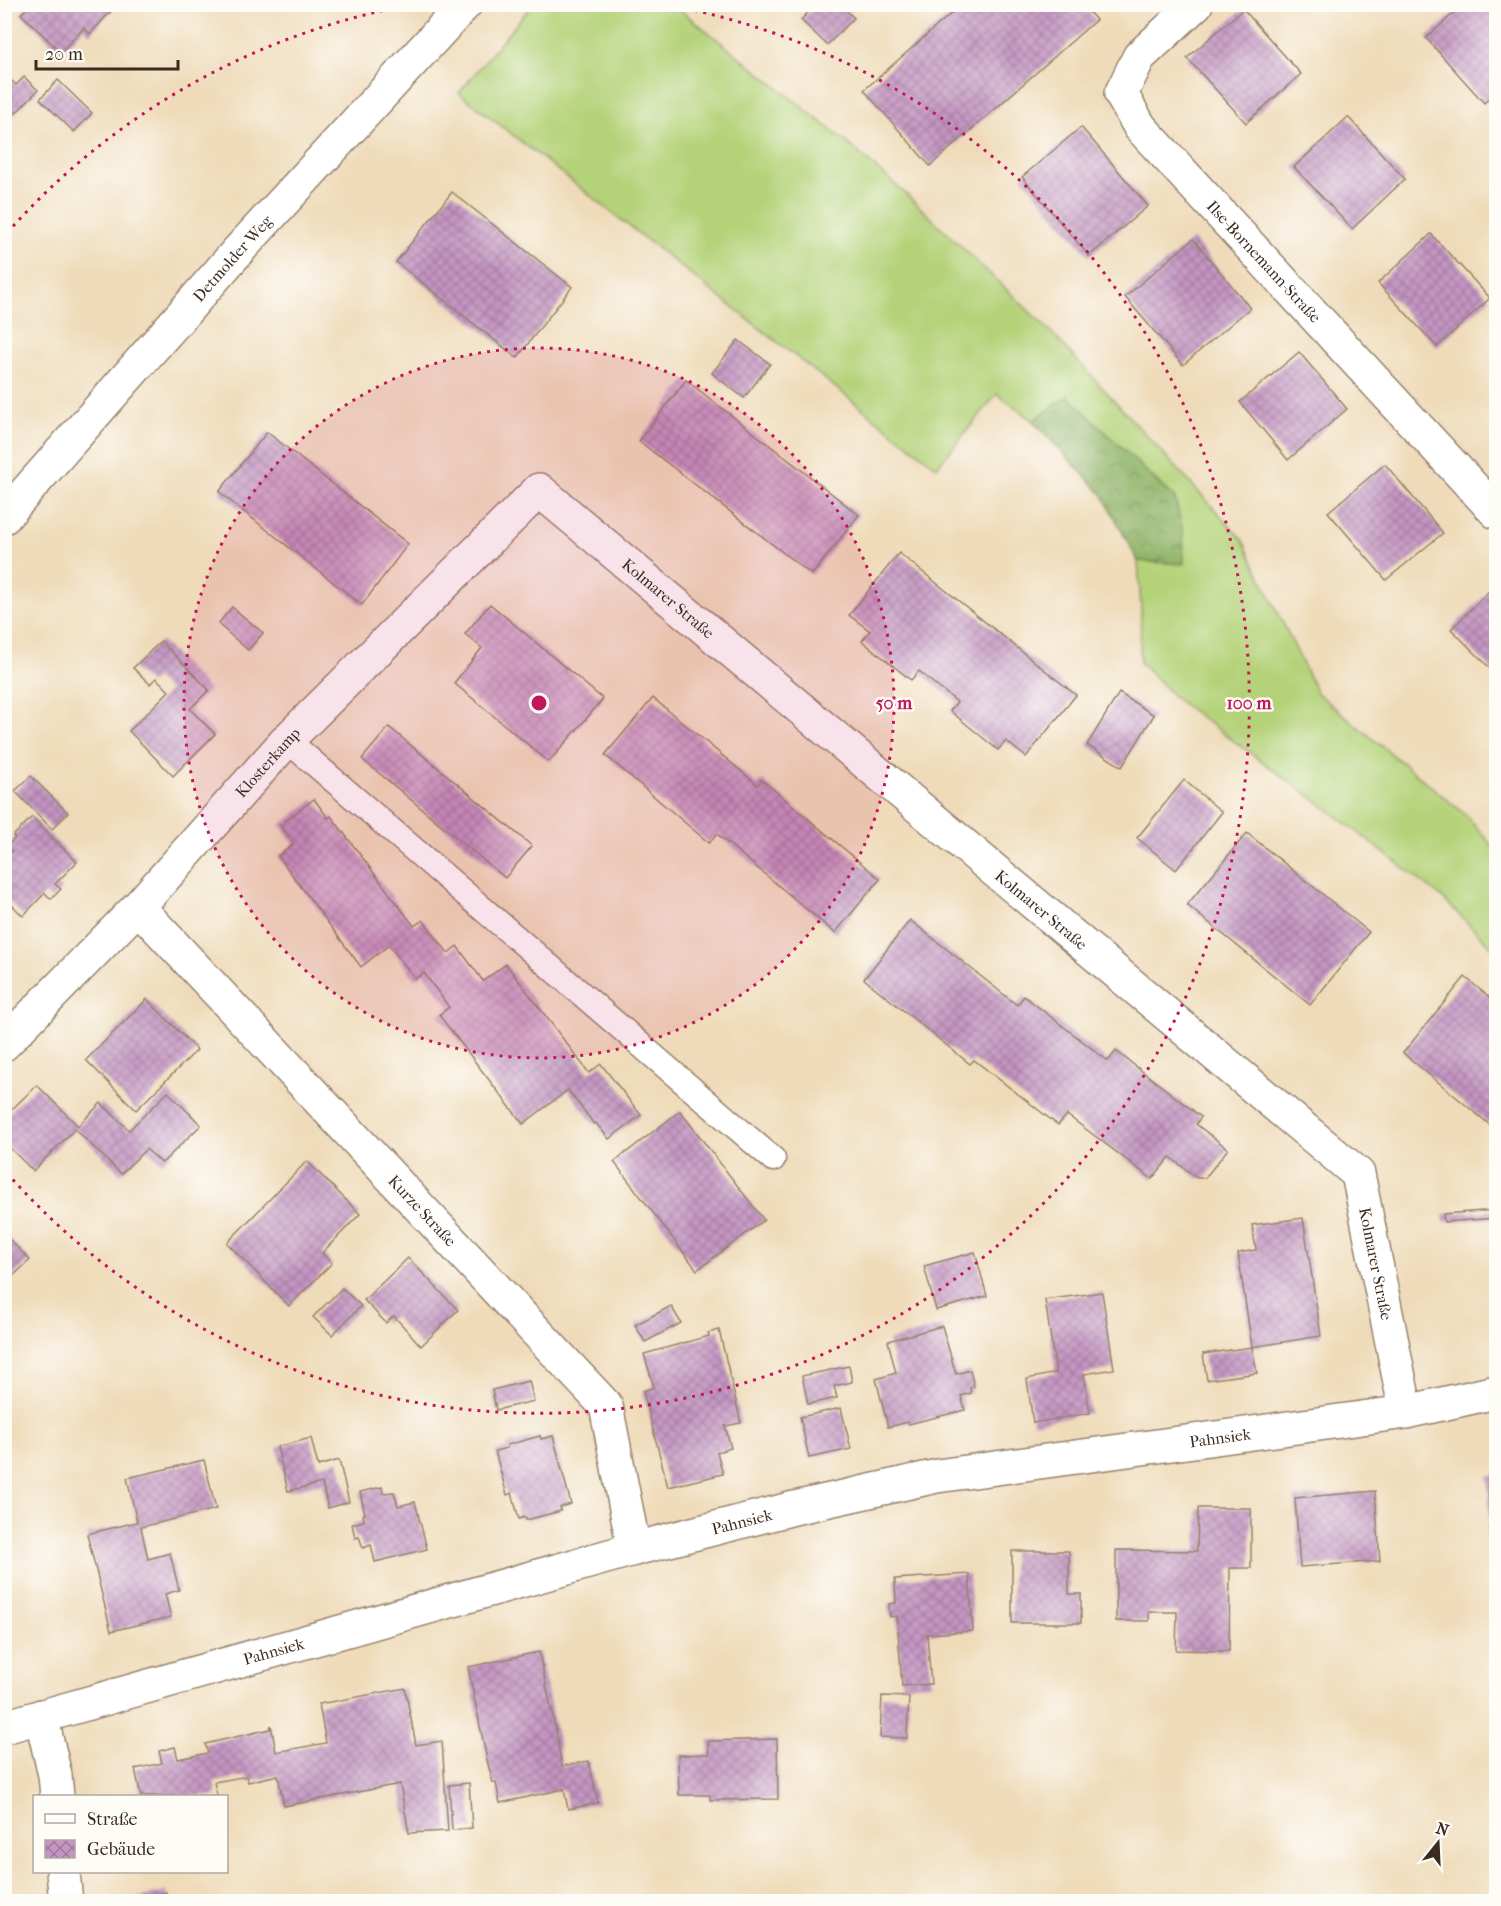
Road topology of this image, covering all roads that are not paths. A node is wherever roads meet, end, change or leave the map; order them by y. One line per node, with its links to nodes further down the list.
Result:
1 (465, 4): 5 (street, Detmolder Weg)
2 (1196, 4): 4 (street, Ilse-Bornemann-Straße)
3 (539, 490): 6 (street, Klosterkamp); 11 (street, Kolmarer Straße)
4 (1497, 512)
5 (4, 517)
6 (287, 740): 7 (street, Klosterkamp); 9 (lane)
7 (138, 908): 8 (street, Klosterkamp); 12 (street, Kurze Straße)
8 (4, 1044)
9 (773, 1159)
10 (1497, 1392): 11 (street, Pahnsiek)
11 (1406, 1412): 12 (street, Pahnsiek)
12 (634, 1549): 13 (street, Pahnsiek)
13 (41, 1716): 14 (street, Pahnsiek); 15 (street)
14 (4, 1727)
15 (57, 1795)
16 (63, 1873): 17 (street)
17 (66, 1902)

